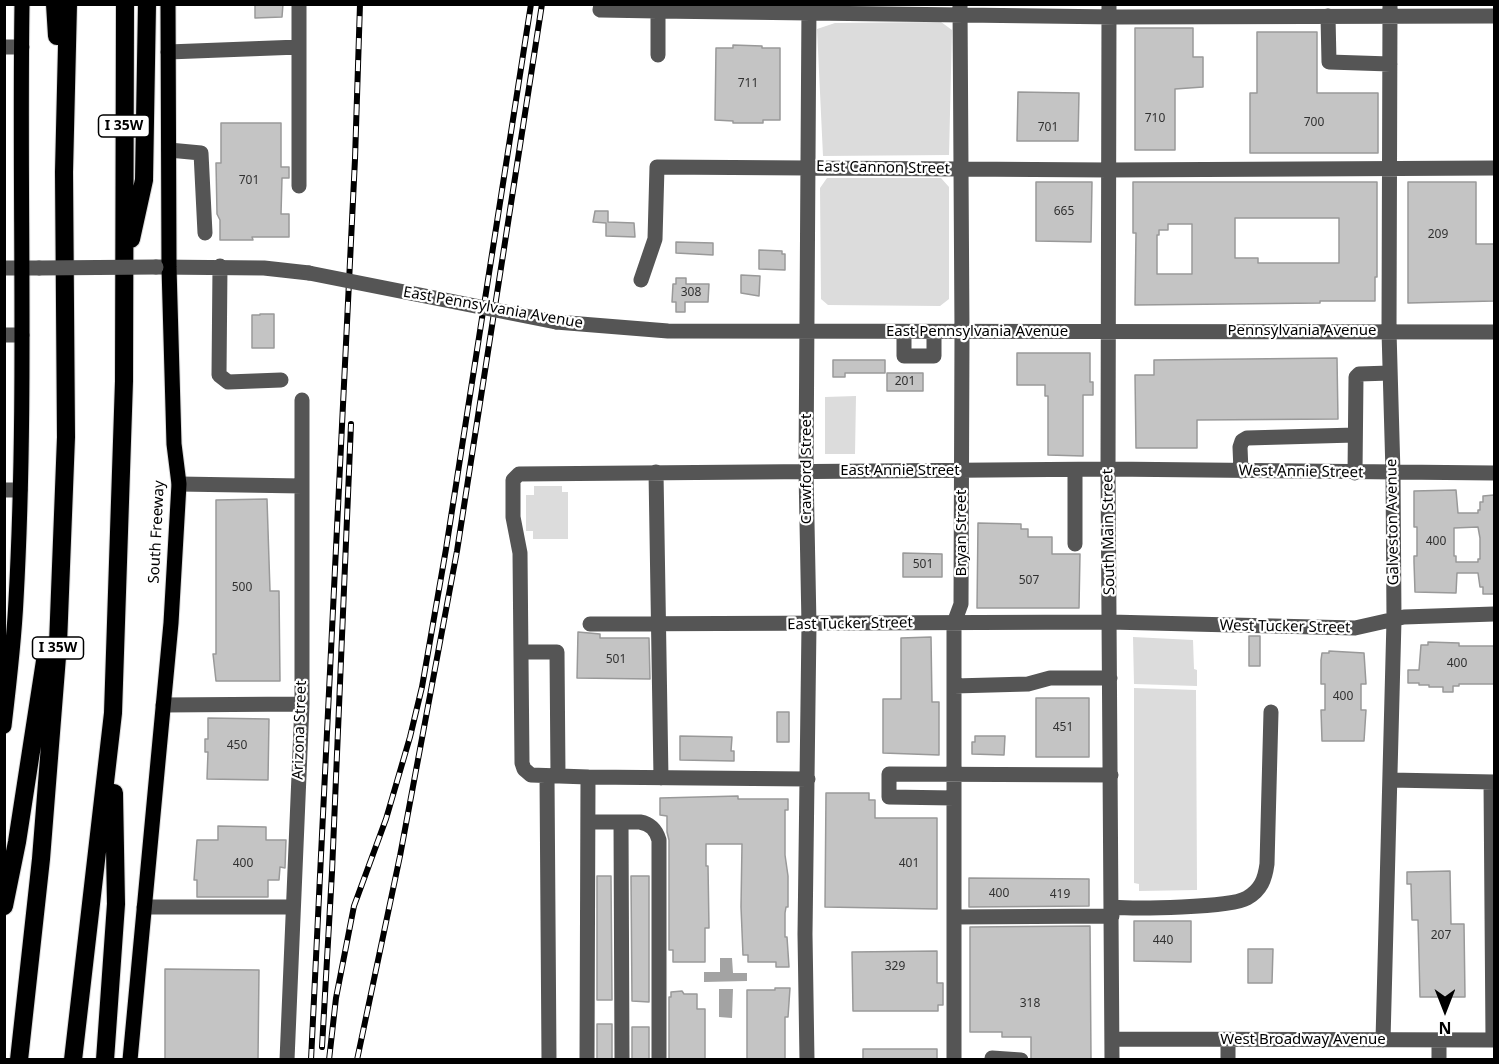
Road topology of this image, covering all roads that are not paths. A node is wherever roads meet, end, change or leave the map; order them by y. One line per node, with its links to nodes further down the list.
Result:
1 (22, 4): 18 (main road)
2 (55, 4): 29 (highway)
3 (68, 4): 29 (highway, I 35W)
4 (124, 4): 48 (highway, I 35W)
5 (147, 4): 48 (highway)
6 (168, 4): 20 (main road, South Freeway)
7 (299, 4): 19 (street)
8 (600, 7): 9 (street)
9 (658, 8): 10 (street); 21 (street)
10 (809, 9): 11 (street); 24 (street, Crawford Street)
11 (960, 9): 12 (street); 26 (street, Bryan Street)
12 (1109, 10): 13 (street); 28 (street, South Main Street)
13 (1204, 10): 15 (street)
14 (1390, 10): 15 (street); 16 (street); 22 (street, Galveston Avenue)
15 (1328, 16): 22 (street)
16 (1494, 16)
17 (4, 47): 18 (street)
18 (22, 47): 35 (main road)
19 (299, 47): 20 (street); 30 (street)
20 (168, 52): 23 (main road, South Freeway)
21 (658, 55)
22 (1390, 64): 27 (street, Galveston Avenue)
23 (168, 150): 31 (street); 33 (main road, South Freeway)
24 (809, 168): 26 (street, East Cannon Street); 36 (street, East Cannon Street); 37 (street, Crawford Street)
25 (1494, 168): 27 (street, East Cannon Street)
26 (960, 169): 28 (street, East Cannon Street); 41 (street, Bryan Street)
27 (1389, 169): 28 (street, East Cannon Street); 38 (street, Galveston Avenue)
28 (1109, 170): 42 (street, South Main Street)
29 (64, 172): 51 (highway, I 35W)
30 (299, 186)
31 (205, 233)
32 (220, 266): 33 (street, East Pennsylvania Avenue); 37 (street, East Pennsylvania Avenue, bridge); 47 (street)
33 (162, 267): 35 (street, East Pennsylvania Avenue, bridge); 61 (main road, South Freeway)
34 (4, 268): 35 (street, East Pennsylvania Avenue)
35 (23, 268): 45 (main road)
36 (641, 280)
37 (807, 331): 39 (street, East Pennsylvania Avenue); 55 (street, Crawford Street)
38 (1389, 331): 42 (street, Pennsylvania Avenue); 43 (street, Pennsylvania Avenue); 46 (street, Galveston Avenue)
39 (904, 332): 40 (street, East Pennsylvania Avenue); 40 (street)
40 (934, 332): 41 (street, East Pennsylvania Avenue)
41 (962, 332): 42 (street, East Pennsylvania Avenue); 52 (street, Bryan Street)
42 (1109, 332): 54 (street, South Main Street)
43 (1494, 332)
44 (4, 335): 45 (street)
45 (22, 335): 63 (main road)
46 (1390, 373): 50 (street); 59 (street, Galveston Avenue)
47 (281, 380)
48 (124, 381): 79 (highway, I 35W)
49 (302, 400): 62 (street, Arizona Street)
50 (1355, 435): 56 (street); 58 (street)
51 (66, 437): 92 (highway, I 35W); 94 (highway)
52 (962, 470): 53 (street, East Annie Street); 55 (street, East Annie Street); 68 (street, Bryan Street)
53 (1075, 470): 54 (street, East Annie Street); 64 (street)
54 (1108, 470): 56 (street, West Annie Street); 67 (street, South Main Street)
55 (806, 471): 57 (street, East Annie Street); 71 (street, Crawford Street)
56 (1241, 471): 58 (street, West Annie Street)
57 (656, 472): 70 (street); 72 (street, East Annie Street)
58 (1355, 473): 59 (street, West Annie Street)
59 (1393, 473): 60 (street, West Annie Street); 66 (street, Galveston Avenue)
60 (1494, 473)
61 (179, 484): 62 (street); 76 (main road, South Freeway)
62 (302, 486): 75 (street, Arizona Street)
63 (12, 490): 77 (main road)
64 (1075, 544)
65 (1494, 614): 66 (street, West Tucker Street)
66 (1395, 620): 67 (street, West Tucker Street); 87 (street, Galveston Avenue)
67 (1110, 622): 68 (street, East Tucker Street); 73 (street, South Main Street)
68 (954, 623): 71 (street, East Tucker Street); 74 (street, Bryan Street)
69 (590, 624): 70 (street, East Tucker Street)
70 (660, 624): 71 (street, East Tucker Street); 85 (street)
71 (809, 624): 86 (street, Crawford Street)
72 (521, 652): 83 (street); 83 (street)
73 (1110, 678): 74 (street); 82 (street, South Main Street)
74 (954, 686): 81 (street, Bryan Street)
75 (302, 704): 76 (street); 96 (street, Arizona Street)
76 (163, 705): 95 (main road, South Freeway)
77 (5, 708): 80 (main road)
78 (1271, 712): 97 (street)
79 (113, 713): 106 (highway, I 35W); 107 (highway)
80 (4, 726)
81 (954, 774): 82 (street); 89 (street, Bryan Street); 89 (street)
82 (1111, 775): 97 (street, South Main Street)
83 (553, 776): 84 (street); 110 (street)
84 (588, 777): 85 (street); 90 (street)
85 (661, 778): 86 (street)
86 (808, 779): 114 (street, Crawford Street)
87 (1390, 780): 88 (street); 101 (street, Galveston Avenue)
88 (1493, 782): 93 (street)
89 (954, 798): 98 (street, Bryan Street)
90 (588, 822): 91 (street); 111 (street)
91 (621, 822): 112 (street); 113 (street)
92 (41, 859): 104 (highway); 105 (highway, I 35W)
93 (1493, 903): 103 (street)
94 (4, 906)
95 (144, 907): 96 (street); 108 (main road, South Freeway)
96 (293, 907): 109 (street, Arizona Street)
97 (1112, 911): 98 (street); 99 (street, South Main Street)
98 (954, 917): 115 (street, Bryan Street)
99 (1113, 1040): 100 (street, West Broadway Avenue); 118 (street, South Main Street)
100 (1228, 1040): 101 (street, West Broadway Avenue); 119 (street)
101 (1383, 1040): 102 (street, West Broadway Avenue)
102 (1439, 1040): 103 (street, West Broadway Avenue); 120 (street)
103 (1494, 1040)
104 (8, 1059)
105 (19, 1059)
106 (73, 1059)
107 (105, 1059)
108 (130, 1059)
109 (287, 1059)
110 (549, 1059)
111 (587, 1059)
112 (622, 1059)
113 (659, 1059)
114 (807, 1059)
115 (954, 1059)
116 (992, 1059): 117 (street)
117 (1021, 1059)
118 (1112, 1059)
119 (1228, 1059)
120 (1439, 1059)

